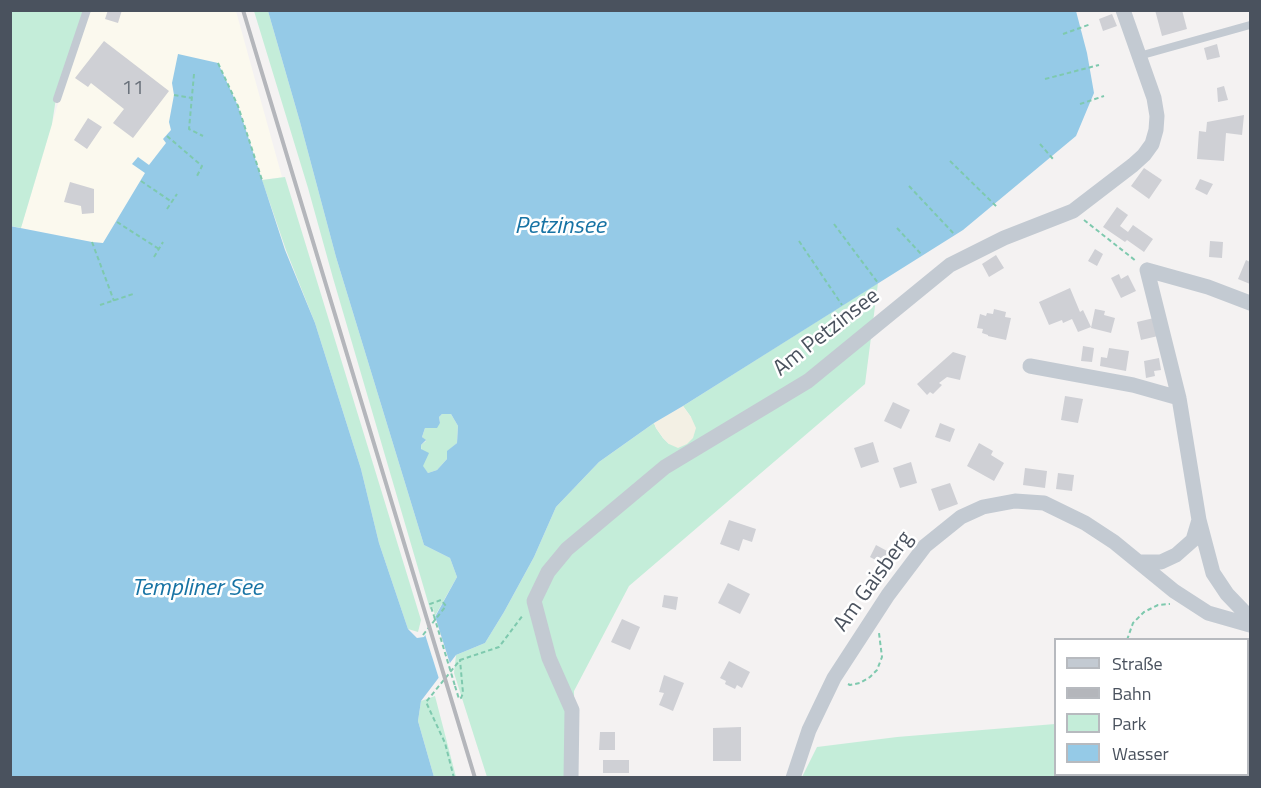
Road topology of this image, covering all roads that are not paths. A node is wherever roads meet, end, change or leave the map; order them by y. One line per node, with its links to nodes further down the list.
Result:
1 (87, 10): 5 (lane)
2 (1123, 10): 4 (street, Am Petzinsee)
3 (1251, 25): 4 (lane)
4 (1139, 56): 13 (street, Am Petzinsee)
5 (57, 99)
6 (1251, 303): 8 (street)
7 (1030, 366): 8 (street)
8 (1179, 398): 9 (street)
9 (1199, 520): 10 (street); 11 (street)
10 (1139, 562): 12 (street, Am Gaisberg); 14 (street, Am Gaisberg)
11 (1251, 618)
12 (1251, 626)
13 (572, 777)
14 (794, 777)

